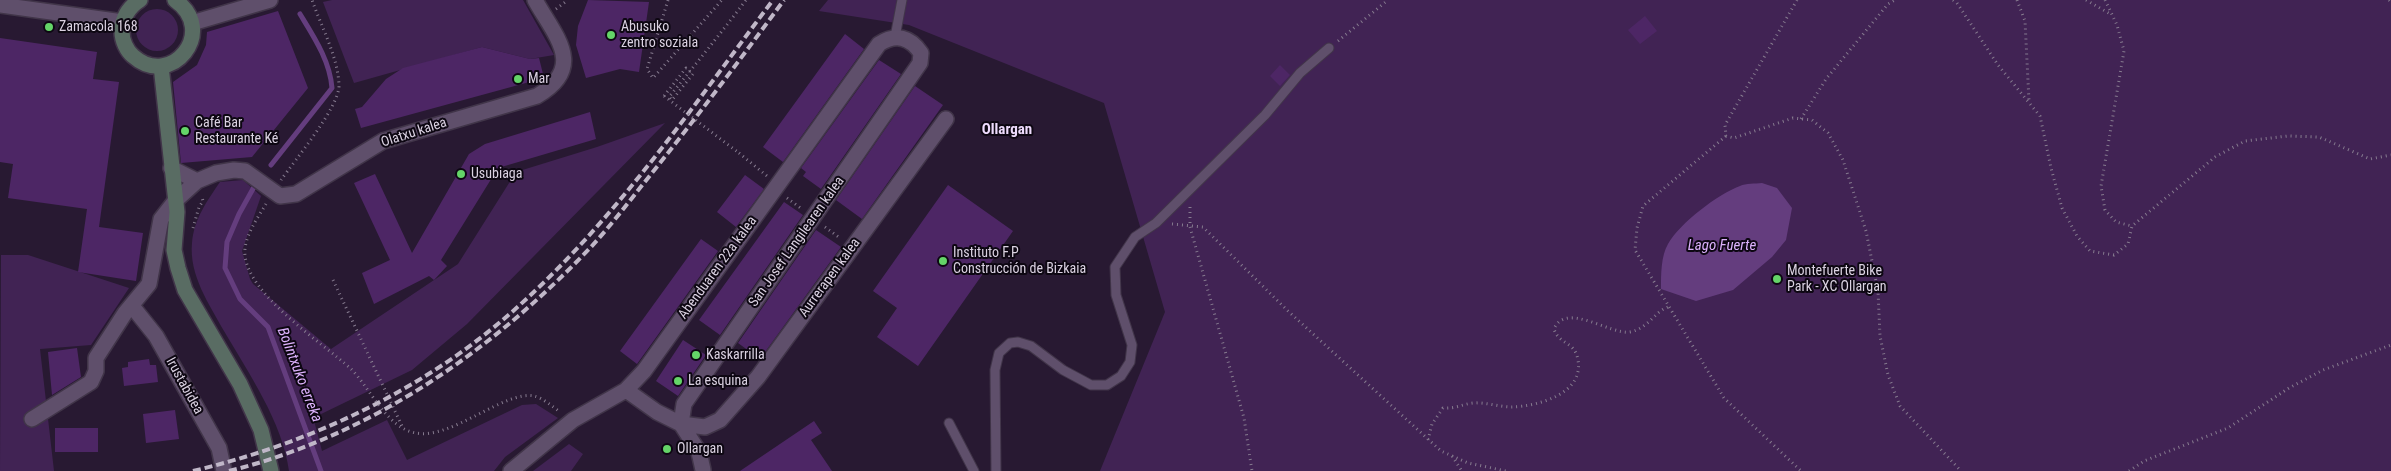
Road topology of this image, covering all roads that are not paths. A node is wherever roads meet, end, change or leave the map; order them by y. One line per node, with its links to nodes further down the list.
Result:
1 (140, 0): 7 (street)
2 (175, 0): 8 (street)
3 (270, 0): 8 (street)
4 (535, 0): 14 (street, Olatxu kalea)
5 (902, 0): 9 (lane)
6 (0, 5): 7 (street)
7 (123, 22): 11 (street)
8 (192, 23): 11 (street)
9 (895, 37): 17 (street, Abenduaren 22a kalea); 19 (street, San Josef Langilearen kalea)
10 (1329, 48): 26 (lane)
11 (161, 66): 13 (street)
12 (946, 119): 19 (street, Aurrerapen kalea)
13 (171, 168): 14 (street); 15 (street)
14 (198, 182): 15 (street)
15 (175, 200): 16 (street); 22 (street)
16 (132, 306): 18 (street); 21 (street, Irustabidea)
17 (626, 390): 19 (street); 23 (street, Abenduaren 22a kalea)
18 (32, 419)
19 (681, 424): 24 (street)
20 (949, 424): 25 (lane)
21 (224, 471)
22 (271, 471)
23 (511, 471)
24 (703, 471)
25 (974, 471)
26 (996, 471)

